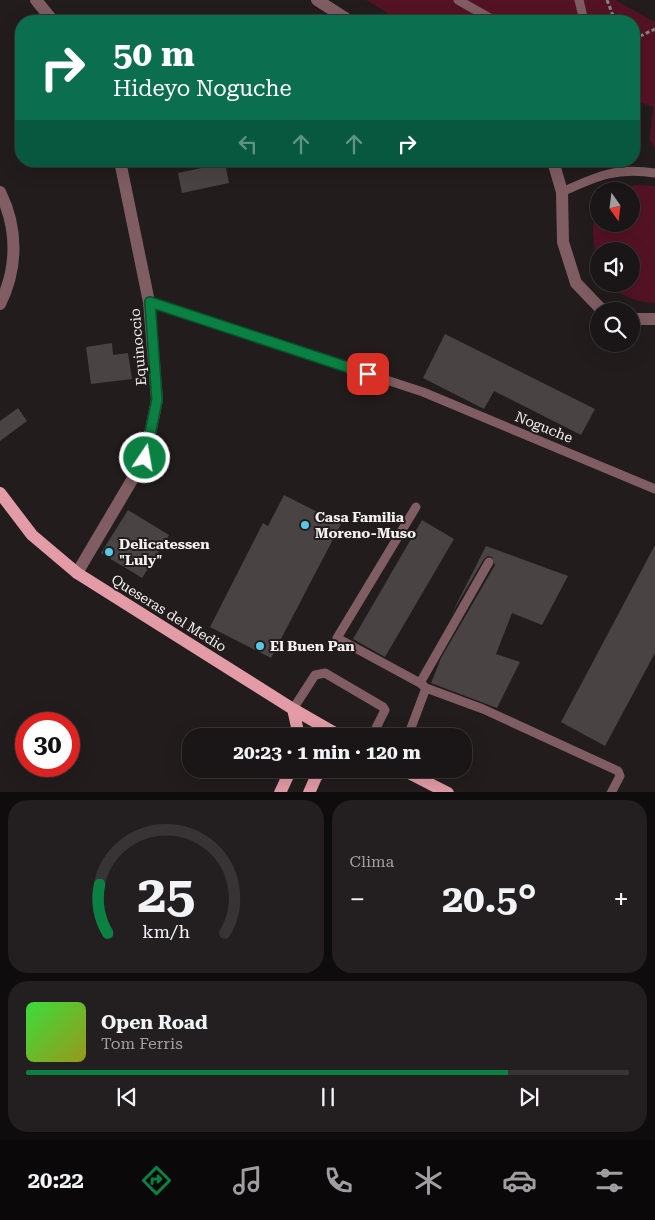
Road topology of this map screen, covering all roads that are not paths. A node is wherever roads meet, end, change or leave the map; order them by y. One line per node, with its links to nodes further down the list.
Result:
1 (36, 0): 5 (street)
2 (317, 0): 6 (street)
3 (458, 0): 7 (lane)
4 (579, 0): 8 (lane)
5 (48, 15)
6 (341, 15)
7 (484, 15)
8 (583, 15)
9 (121, 167): 14 (street, Equinoccio)
10 (556, 167): 13 (street)
11 (655, 173): 13 (lane)
12 (0, 192): 16 (street)
13 (562, 192): 15 (street)
14 (150, 302): 19 (lane, Noguche); 23 (street, Equinoccio)
15 (594, 302)
16 (0, 304)
17 (640, 319): 18 (street)
18 (655, 319)
19 (655, 489)
20 (0, 493): 23 (main road, Queseras del Medio)
21 (416, 507): 24 (lane)
22 (489, 562): 24 (lane)
23 (77, 573): 25 (main road, Queseras del Medio)
24 (423, 685): 29 (lane); 36 (lane)
25 (293, 709): 26 (main road); 27 (main road, Queseras del Medio); 28 (lane)
26 (297, 728)
27 (326, 728)
28 (376, 728)
29 (410, 728)
30 (287, 778): 33 (main road)
31 (316, 778): 34 (main road)
32 (419, 778): 35 (main road)
33 (280, 792)
34 (309, 792)
35 (448, 792)
36 (611, 792)

